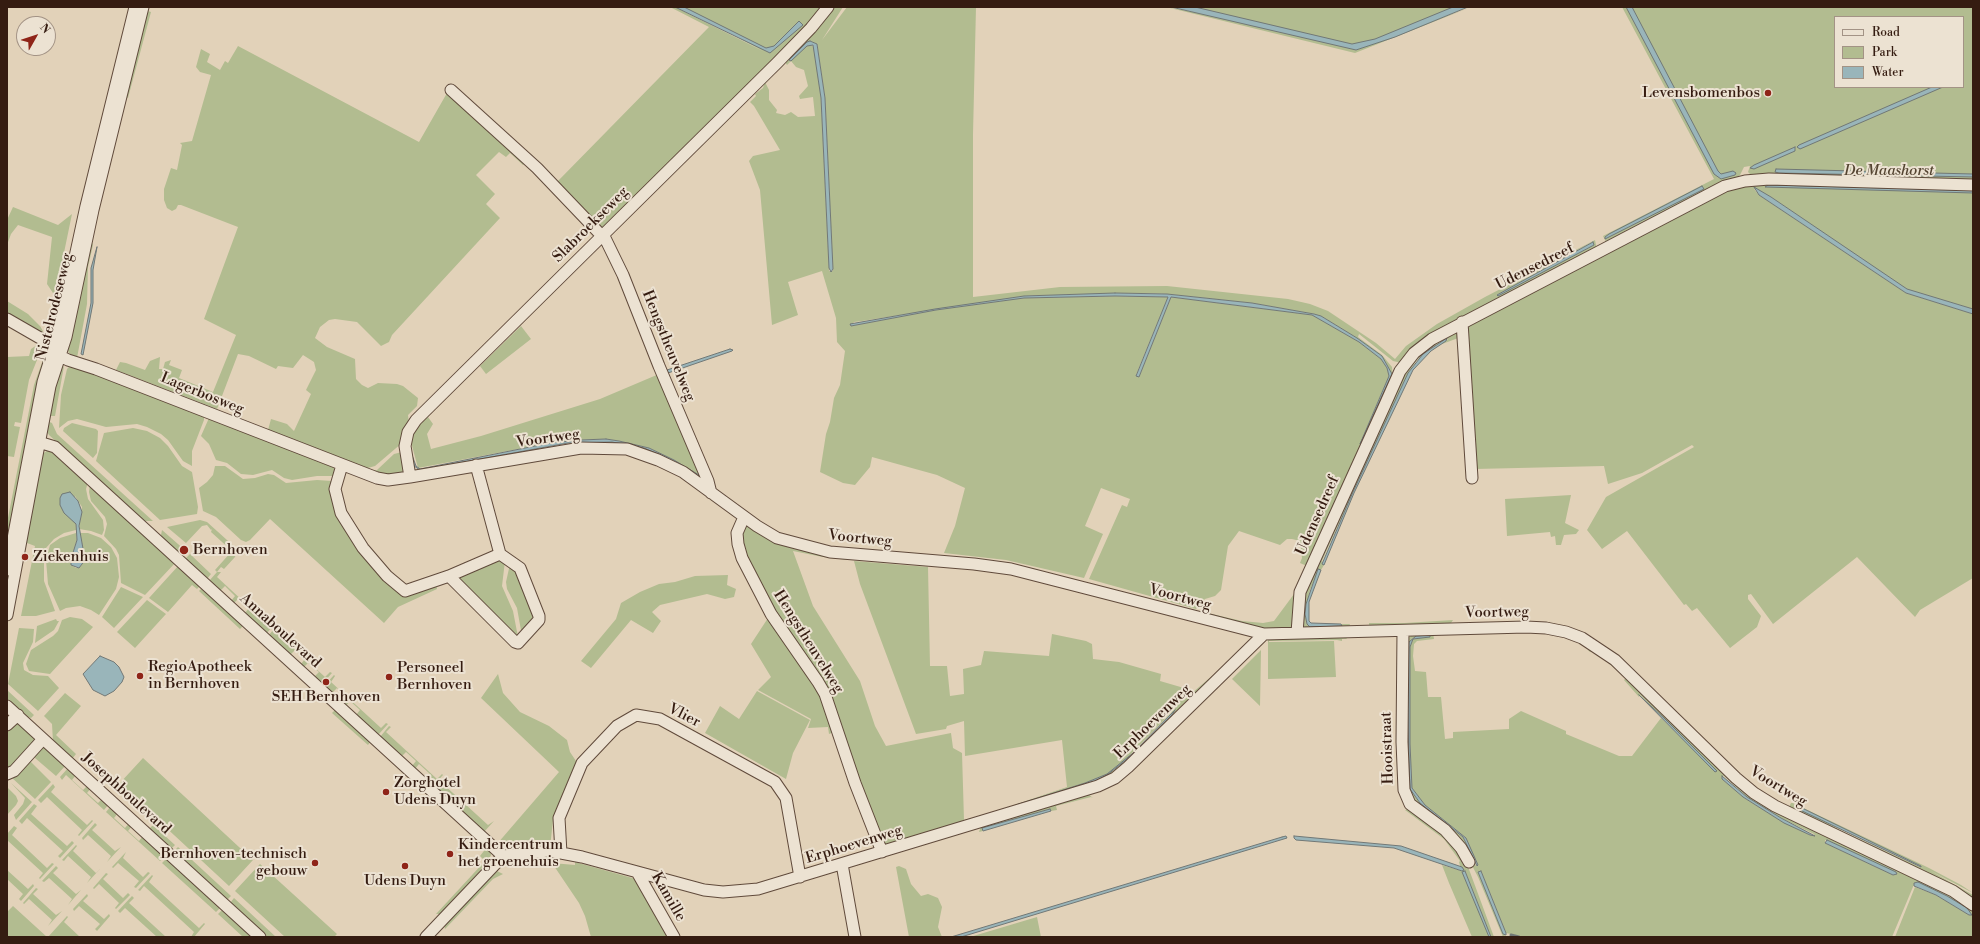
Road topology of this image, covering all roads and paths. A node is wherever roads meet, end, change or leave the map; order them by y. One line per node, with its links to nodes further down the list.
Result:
1 (135, 7): 9 (street, Nistelrodeseweg)
2 (143, 7): 9 (street, Nistelrodeseweg)
3 (828, 7): 6 (street, Slabroekseweg)
4 (451, 90): 6 (street, Hengstheuvelweg)
5 (1973, 185): 8 (street, Udensedreef)
6 (602, 235): 13 (street, Slabroekseweg); 15 (street, Hengstheuvelweg)
7 (7, 319): 9 (street, Nistelrodeseweg)
8 (1462, 322): 14 (street); 23 (street, Udensedreef)
9 (56, 353): 10 (street, Nistelrodeseweg); 11 (street, Lagerbosweg)
10 (36, 441): 17 (street, Nistelrodeseweg); 32 (street, Annaboulevard)
11 (342, 465): 13 (street, Voortweg); 20 (street)
12 (476, 465): 13 (street, Voortweg); 15 (street, Voortweg); 18 (street)
13 (410, 477)
14 (1472, 478)
15 (710, 493): 16 (street, Voortweg)
16 (744, 517): 24 (street, Voortweg); 30 (street, Hengstheuvelweg)
17 (13, 544): 19 (street, Nistelrodeseweg); 21 (street, Nistelrodeseweg)
18 (500, 554): 20 (street); 20 (street)
19 (7, 570)
20 (449, 576)
21 (7, 615)
22 (1403, 631): 23 (street, Voortweg); 33 (street, Hooistraat); 37 (street, Voortweg)
23 (1297, 633): 24 (street, Voortweg)
24 (1264, 634): 30 (street, Erphoevenweg)
25 (7, 706): 26 (street, Josephboulevard)
26 (18, 715): 27 (street); 28 (street, Josephboulevard)
27 (7, 725)
28 (43, 739): 29 (street); 38 (street, Josephboulevard)
29 (7, 774)
30 (882, 852): 34 (street, Erphoevenweg)
31 (561, 853): 32 (street, Erphoevenweg); 35 (street, Erphoevenweg); 36 (street, Vlier)
32 (503, 856): 39 (street)
33 (1469, 862)
34 (842, 864): 36 (street, Erphoevenweg); 41 (street)
35 (637, 872): 36 (street, Erphoevenweg); 40 (street, Kamille)
36 (800, 877)
37 (1973, 905)
38 (260, 937)
39 (426, 937)
40 (674, 937)
41 (855, 937)

